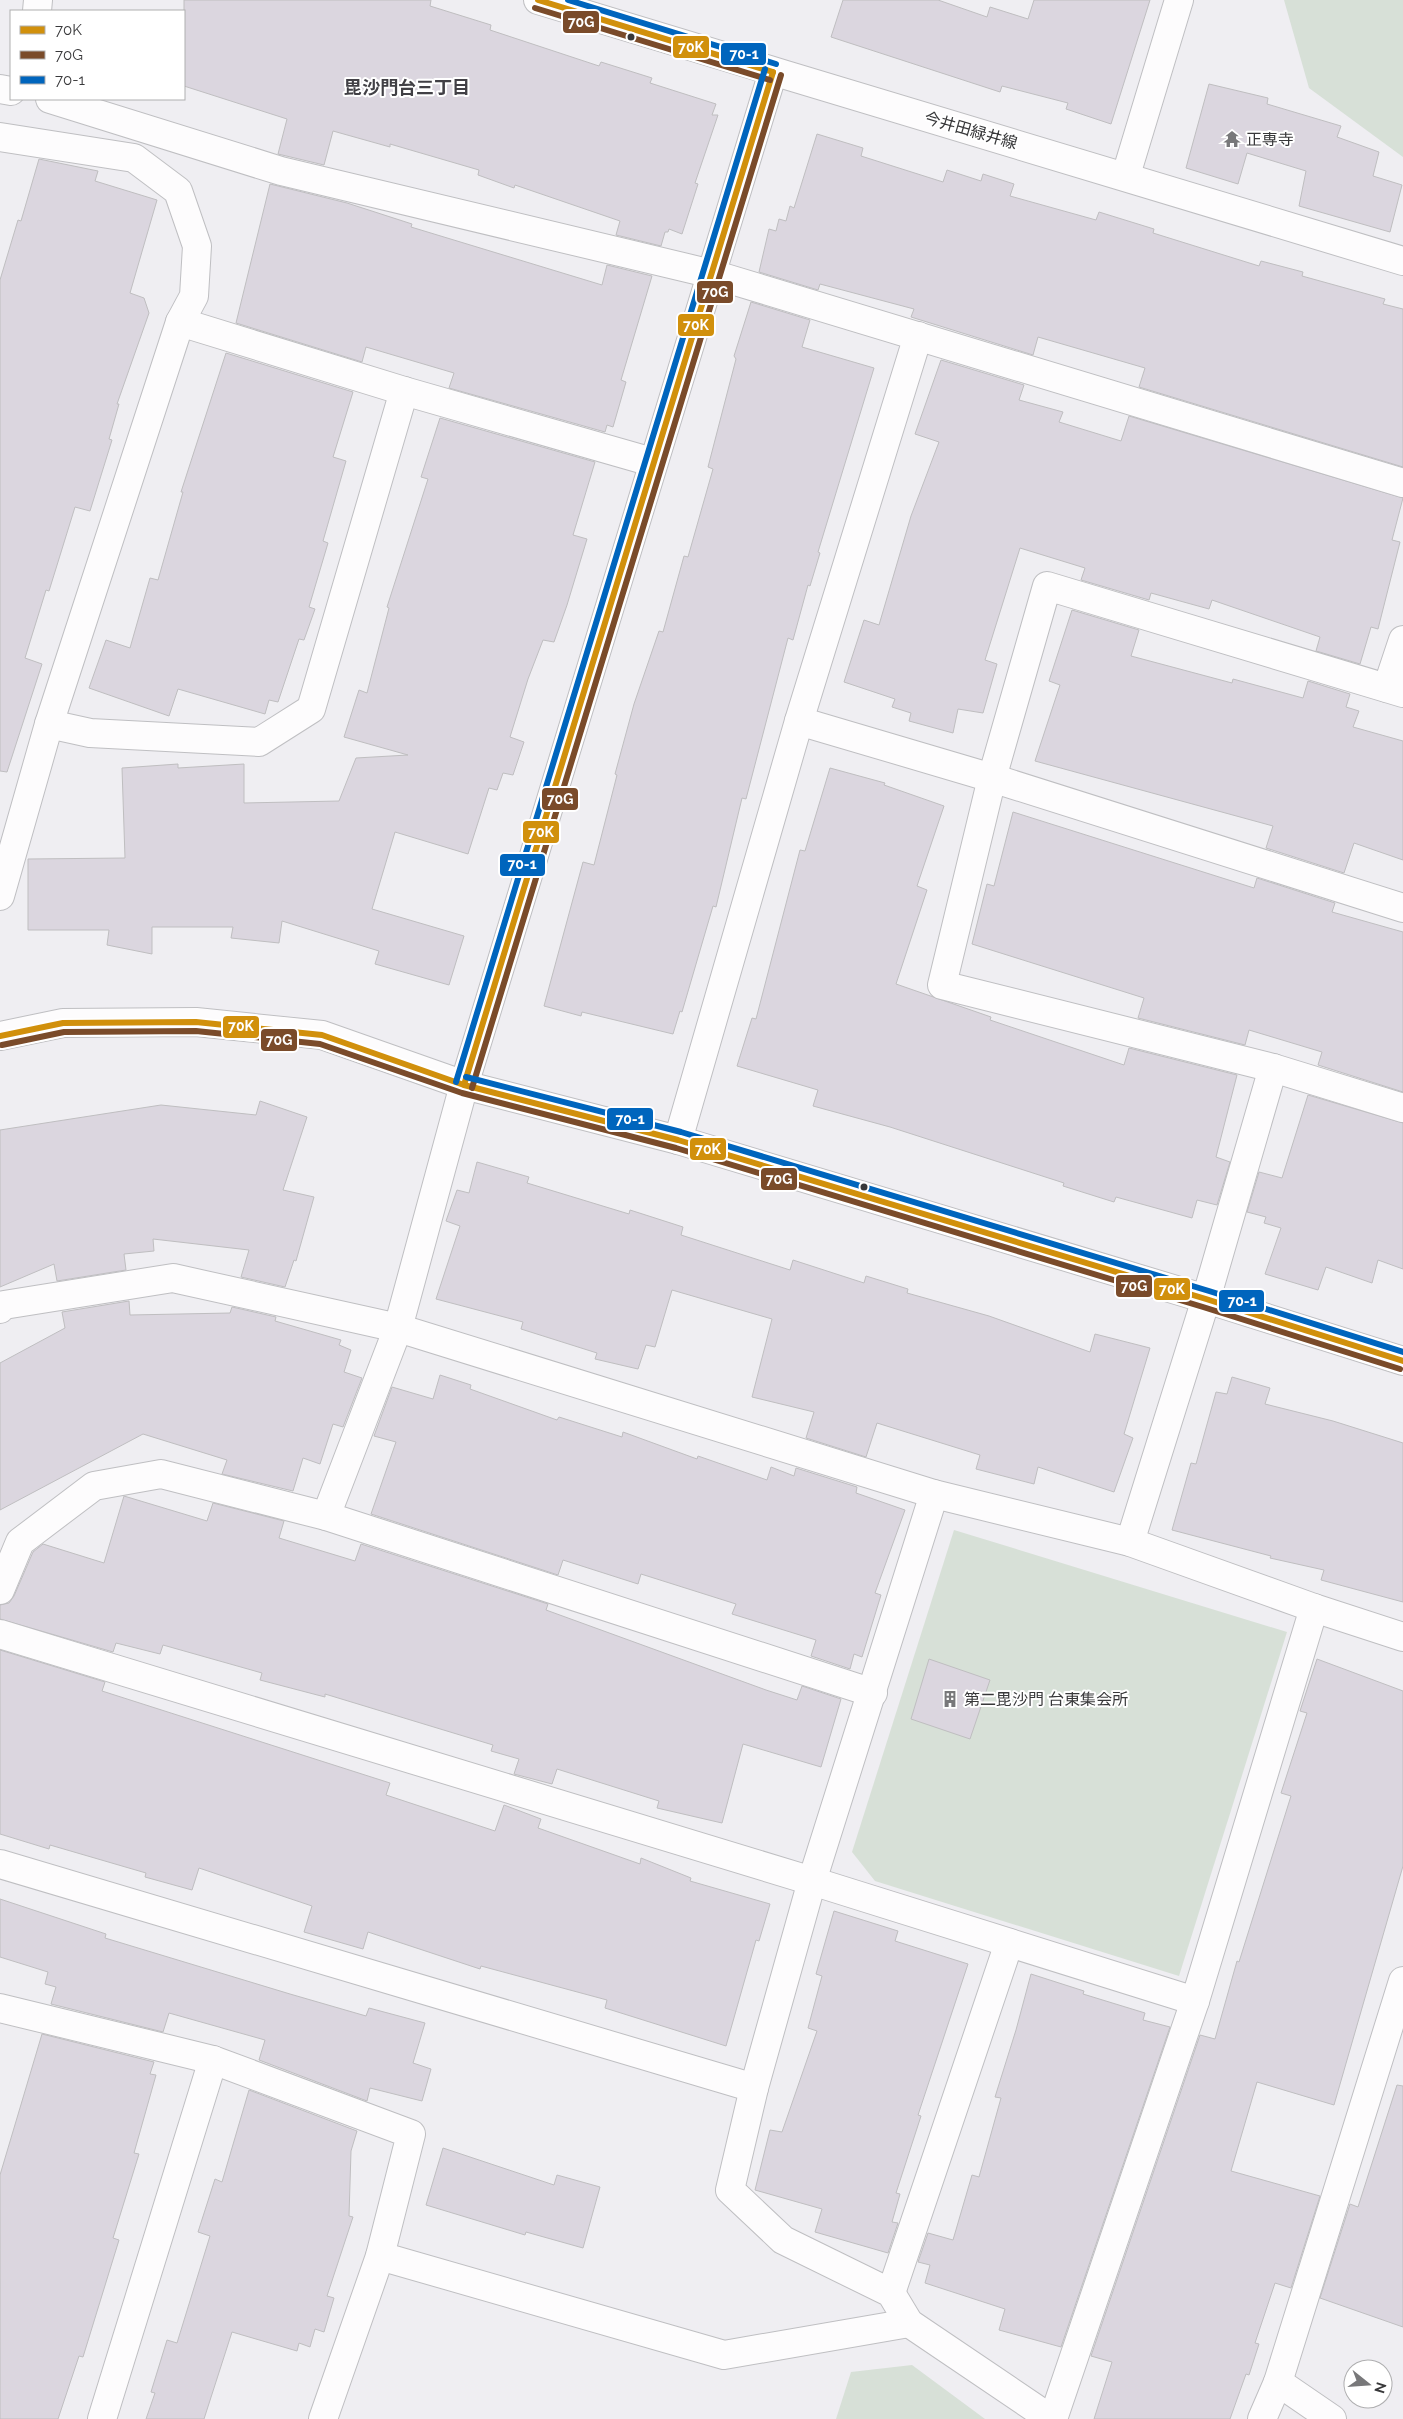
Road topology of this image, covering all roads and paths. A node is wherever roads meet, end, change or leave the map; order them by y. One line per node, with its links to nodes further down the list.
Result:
1 (538, 0): 3 (street, 今井田緑井線)
2 (1179, 0): 6 (street)
3 (773, 72): 6 (street, 今井田緑井線); 8 (street)
4 (53, 100): 8 (street)
5 (2, 143): 9 (street)
6 (1126, 175): 7 (street, 今井田緑井線)
7 (1403, 261)
8 (712, 274): 10 (street); 12 (street)
9 (180, 322): 11 (street); 17 (street)
10 (918, 336): 13 (street); 16 (street)
11 (404, 391): 12 (street); 17 (street)
12 (652, 462): 23 (street)
13 (1403, 483)
14 (1403, 640): 15 (street)
15 (1395, 690): 18 (street)
16 (799, 721): 18 (street); 25 (street)
17 (49, 724): 19 (street)
18 (992, 778): 20 (street); 22 (street)
19 (0, 896)
20 (1403, 908)
21 (0, 1036): 23 (street)
22 (1273, 1068): 24 (street); 26 (street)
23 (464, 1085): 25 (street); 28 (street)
24 (1403, 1108)
25 (678, 1140): 26 (street)
26 (1206, 1299): 29 (street); 32 (street)
27 (0, 1308): 28 (street)
28 (398, 1328): 30 (street); 31 (street)
29 (1403, 1361)
30 (934, 1494): 32 (street); 37 (street)
31 (326, 1516): 33 (street); 37 (street)
32 (1130, 1542): 34 (street)
33 (0, 1590)
34 (1314, 1608): 36 (street); 42 (street)
35 (0, 1634): 39 (street)
36 (1403, 1637)
37 (873, 1693): 39 (street)
38 (0, 1864): 45 (street)
39 (812, 1881): 40 (street); 45 (street)
40 (1009, 1943): 42 (street); 47 (street)
41 (1403, 1981): 49 (street)
42 (1195, 2001): 52 (street)
43 (0, 2008): 44 (street)
44 (214, 2060): 46 (street); 50 (street)
45 (754, 2088): 47 (street)
46 (380, 2256): 48 (street); 51 (street)
47 (891, 2293): 48 (street)
48 (909, 2323): 52 (street)
49 (1278, 2382): 53 (street); 54 (street)
50 (102, 2419)
51 (323, 2419)
52 (1052, 2419)
53 (1262, 2419)
54 (1332, 2419)

